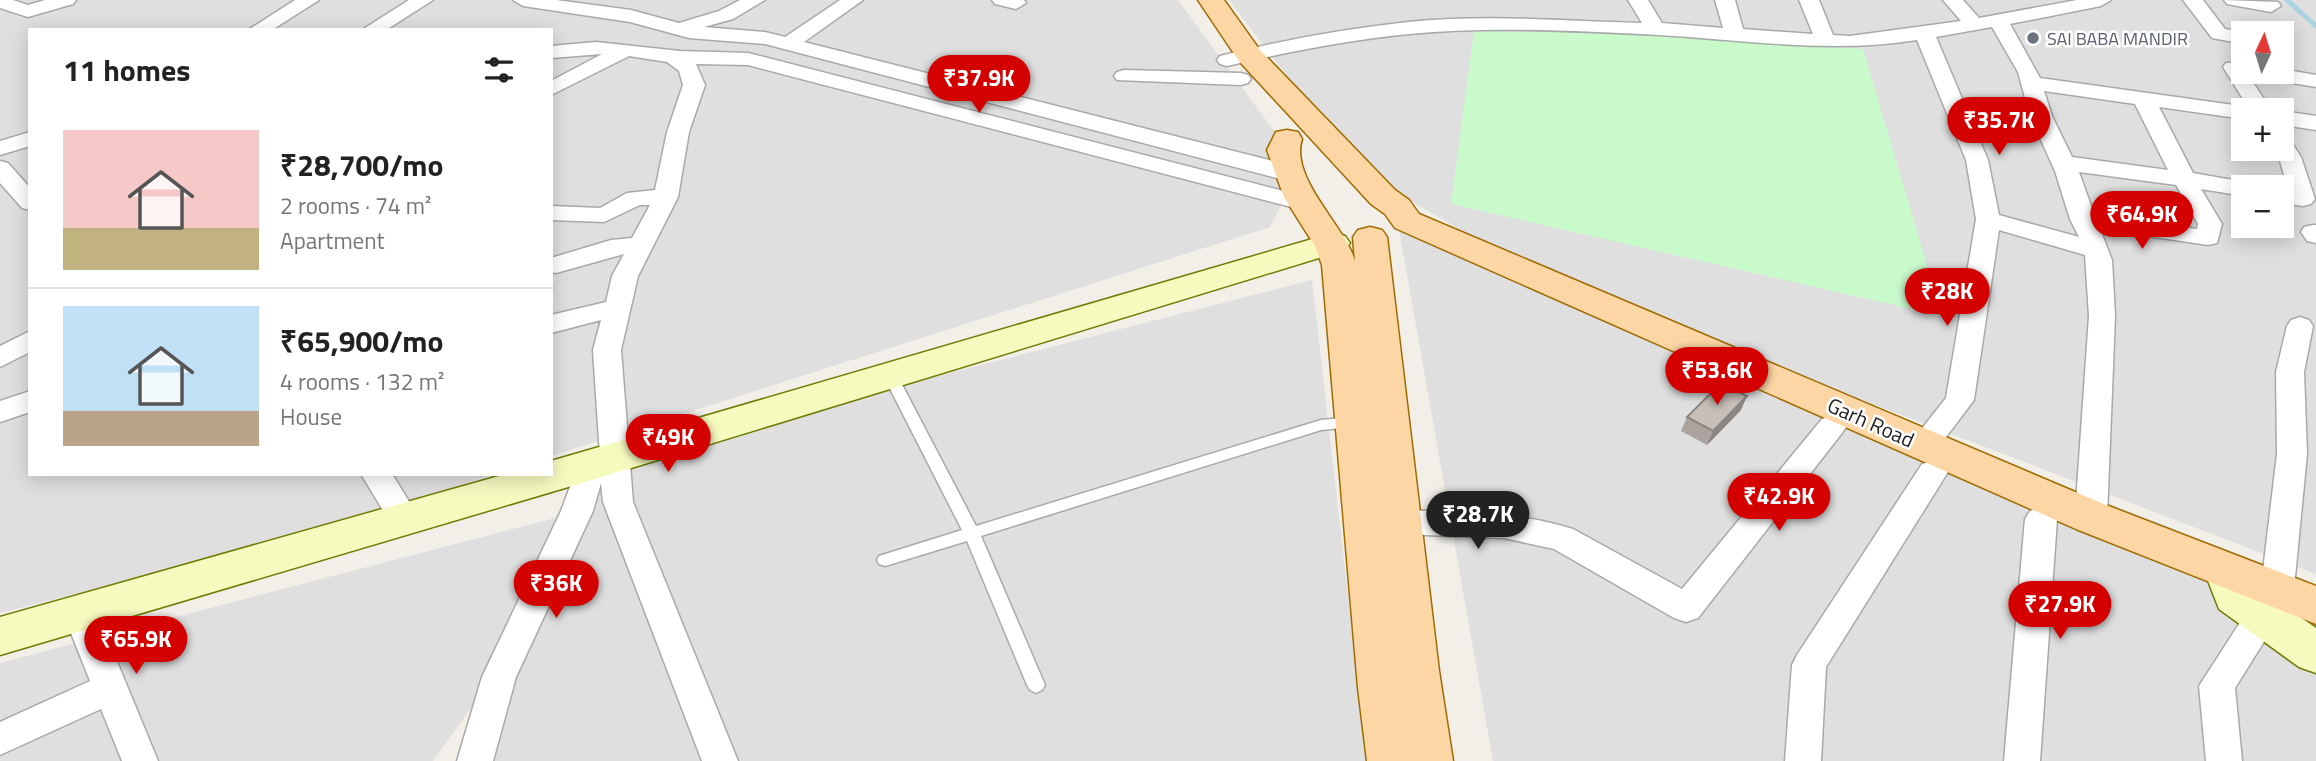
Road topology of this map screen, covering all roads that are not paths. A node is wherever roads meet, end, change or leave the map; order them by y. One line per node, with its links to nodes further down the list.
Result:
1 (6, 0): 17 (street)
2 (66, 0): 21 (street)
3 (309, 0): 24 (street)
4 (423, 0): 25 (street)
5 (523, 0): 20 (street)
6 (755, 0): 31 (street)
7 (853, 0): 32 (street)
8 (1185, 0): 35 (main road)
9 (1211, 0): 35 (main road)
10 (1638, 0): 26 (street)
11 (1725, 0): 28 (street)
12 (1810, 0): 30 (street)
13 (1953, 0): 23 (street)
14 (2193, 0): 29 (street)
15 (2234, 0): 18 (street)
16 (2097, 1): 19 (street)
17 (0, 3): 21 (street)
18 (2271, 6)
19 (2033, 7): 23 (street)
20 (637, 8): 31 (street)
21 (29, 11): 22 (street)
22 (0, 23)
23 (1986, 23): 27 (street); 39 (street)
24 (261, 28)
25 (375, 28)
26 (1656, 29): 28 (street); 35 (street)
27 (1924, 33): 30 (street); 60 (street)
28 (1735, 34): 30 (street)
29 (2231, 36)
30 (1826, 41)
31 (675, 42): 32 (street); 33 (street); 55 (street); 56 (street)
32 (788, 44): 55 (street)
33 (628, 49): 34 (street); 40 (street)
34 (553, 52)
35 (1239, 65): 36 (street); 45 (main road); 62 (main road)
36 (1124, 76)
37 (2294, 77): 38 (street)
38 (2316, 81)
39 (2031, 83): 41 (street); 51 (street)
40 (553, 88)
41 (2144, 100): 42 (street); 53 (street)
42 (2231, 111)
43 (2294, 119): 44 (street)
44 (2316, 122)
45 (1287, 139): 55 (main road); 62 (main road)
46 (28, 140): 47 (street)
47 (0, 148)
48 (2294, 154): 50 (street)
49 (2289, 161): 57 (street)
50 (2316, 162)
51 (2063, 163): 53 (street); 61 (street)
52 (0, 168): 58 (street)
53 (2184, 179): 54 (street); 61 (street)
54 (2231, 187)
55 (1297, 189): 62 (main road)
56 (666, 197): 59 (street); 63 (street)
57 (2300, 199)
58 (28, 201)
59 (553, 213)
60 (1988, 219): 64 (street); 77 (street)
61 (2082, 219): 64 (street)
62 (1380, 228): 71 (main road, Garh Road); 72 (main road); 75 (main road); 85 (main road)
63 (641, 245): 65 (street); 66 (street)
64 (2095, 250): 82 (street)
65 (556, 265)
66 (617, 308): 67 (street); 78 (street)
67 (553, 324)
68 (2300, 326): 88 (street)
69 (28, 341): 70 (street)
70 (0, 358)
71 (1713, 363): 76 (main road, Garh Road); 77 (main road, Garh Road)
72 (890, 375): 78 (main road); 86 (lane)
73 (28, 402): 74 (street)
74 (0, 412)
75 (1354, 422): 86 (lane); 93 (main road)
76 (1832, 426): 77 (main road, Garh Road); 85 (street)
77 (1928, 458): 82 (main road, Garh Road); 84 (main road, Garh Road); 101 (street)
78 (604, 461): 81 (main road); 97 (street); 98 (street)
79 (377, 476): 83 (street)
80 (552, 476): 83 (main road)
81 (553, 476)
82 (2091, 517): 88 (main road, Garh Road)
83 (404, 519): 89 (main road)
84 (2041, 519): 88 (main road, Garh Road); 102 (street)
85 (1399, 522): 93 (main road)
86 (972, 534): 87 (lane); 92 (lane)
87 (886, 560)
88 (2273, 603): 91 (main road); 103 (street)
89 (80, 613): 90 (main road); 94 (street)
90 (0, 636)
91 (2316, 653)
92 (1036, 685)
93 (1400, 687): 99 (main road); 100 (main road)
94 (110, 688): 95 (street); 96 (street)
95 (0, 739)
96 (140, 761)
97 (475, 761)
98 (720, 761)
99 (1392, 761)
100 (1428, 761)
101 (1803, 761)
102 (2022, 761)
103 (2224, 761)

